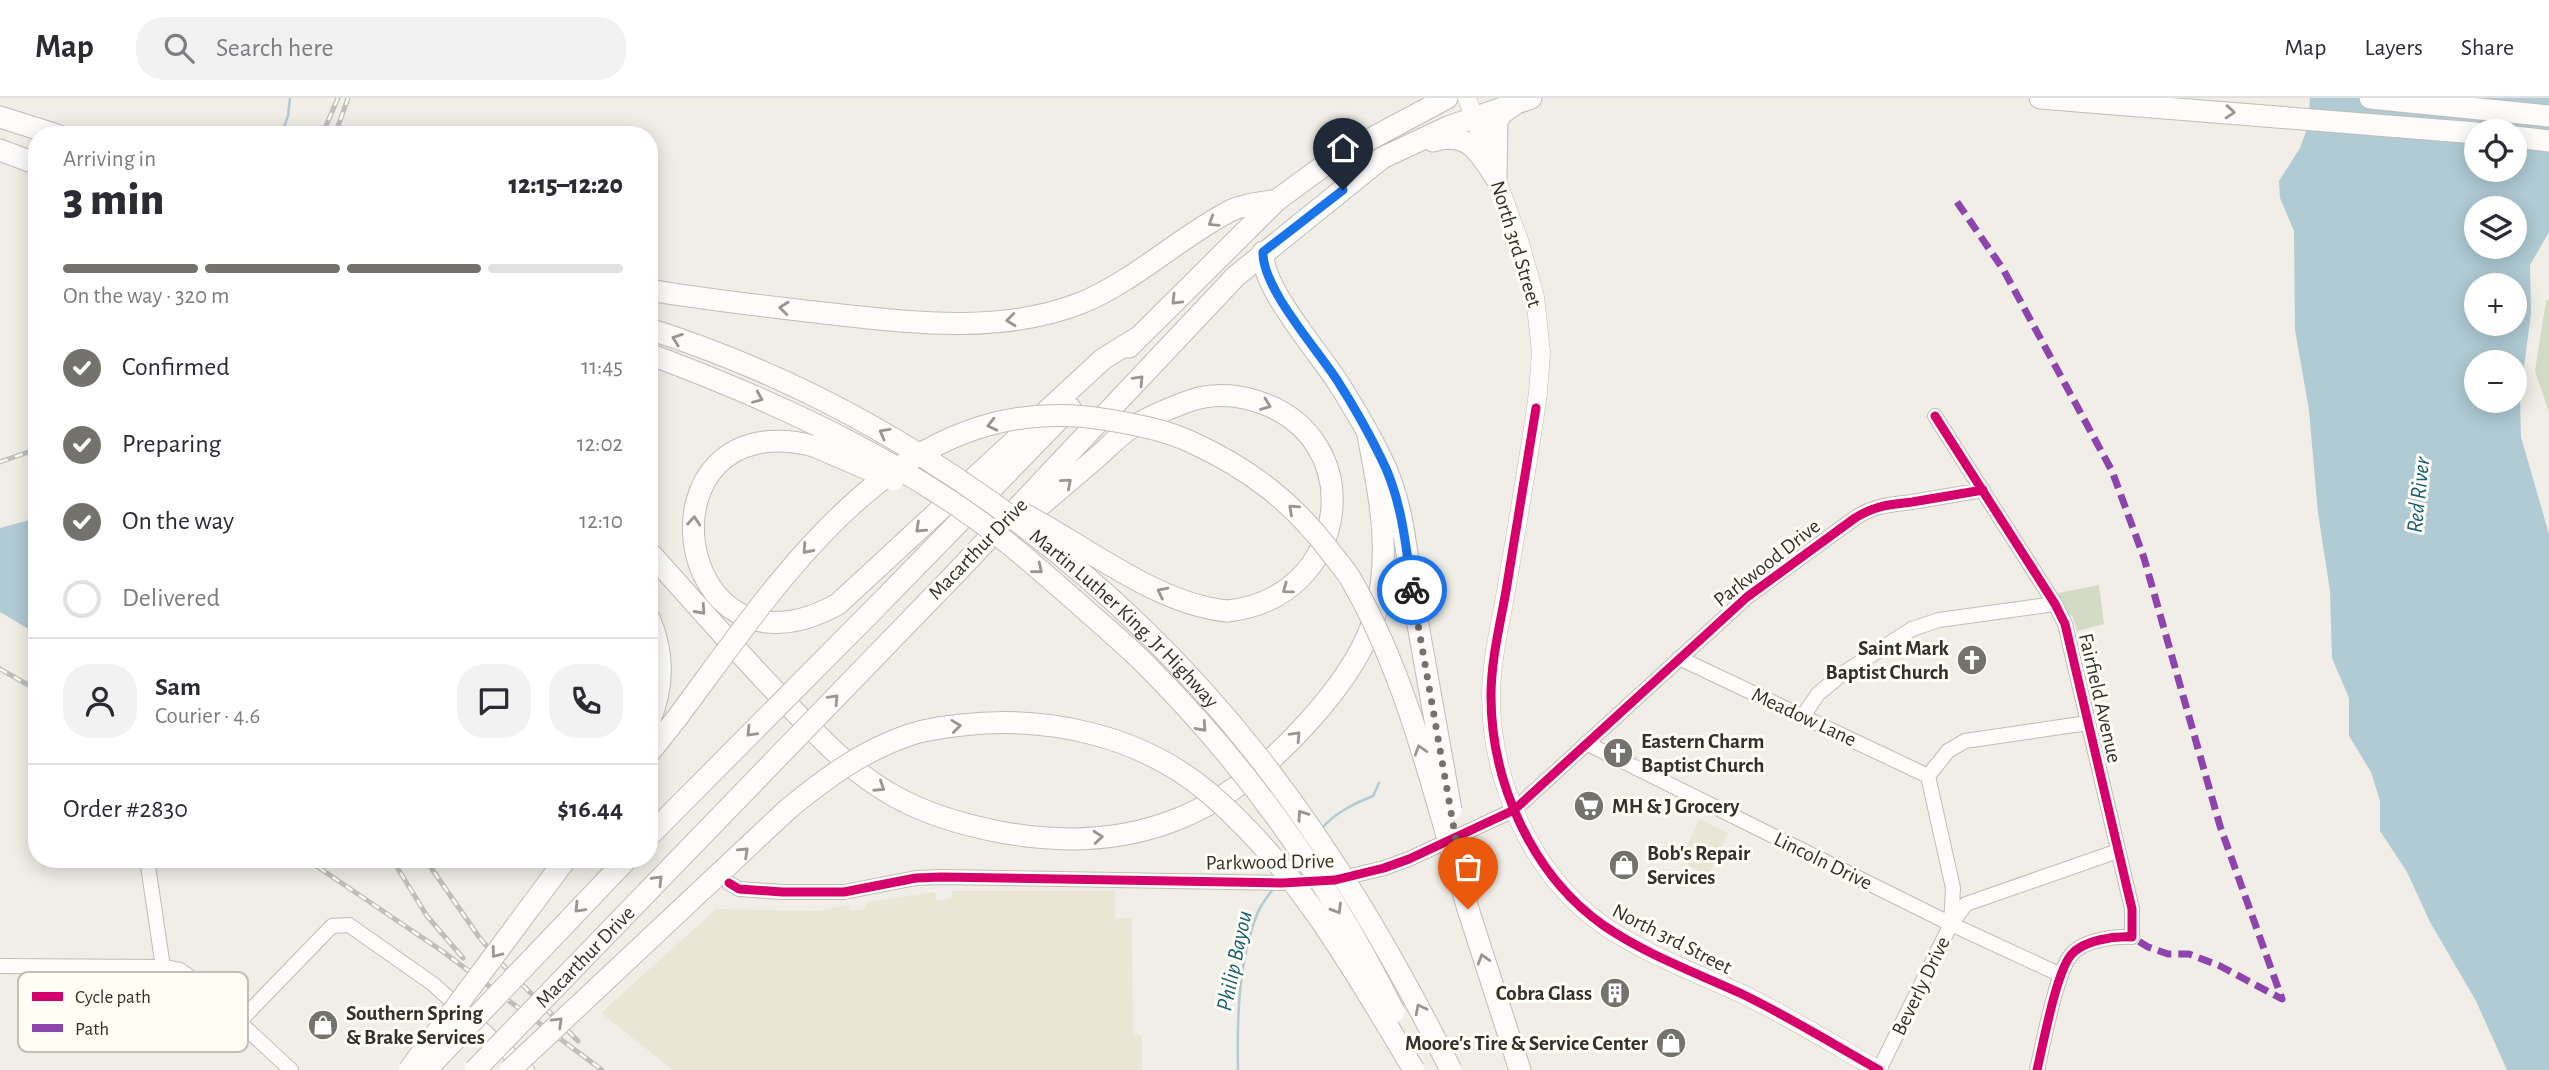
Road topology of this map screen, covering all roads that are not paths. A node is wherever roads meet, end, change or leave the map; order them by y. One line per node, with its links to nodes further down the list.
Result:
1 (1447, 98): 18 (highway, Macarthur Drive)
2 (2040, 98): 9 (highway, one-way to 9)
3 (2370, 98): 6 (highway)
4 (1525, 100): 5 (highway, Macarthur Drive); 17 (highway)
5 (1470, 107): 15 (highway, Macarthur Drive); 17 (main road, North 3rd Street)
6 (2549, 116)
7 (0, 117): 8 (highway)
8 (28, 126)
9 (2464, 132)
10 (2527, 138): 11 (highway)
11 (2549, 141)
12 (0, 142): 14 (highway)
13 (0, 150): 16 (highway)
14 (28, 151)
15 (1382, 159): 17 (highway); 19 (highway, Macarthur Drive)
16 (28, 161)
17 (1496, 178): 40 (main road, North 3rd Street)
18 (1277, 200): 20 (highway, one-way to 20); 22 (highway, Macarthur Drive, one-way to 22)
19 (1263, 252): 25 (highway); 30 (highway, Macarthur Drive, one-way to 19)
20 (658, 291)
21 (658, 332): 26 (highway, Martin Luther King, Jr Highway, one-way to 21, bridge)
22 (1137, 338): 28 (highway, one-way to 28, bridge); 41 (highway, Macarthur Drive, one-way to 41, bridge)
23 (658, 358): 28 (highway, Martin Luther King, Jr Highway, one-way to 28, bridge)
24 (1935, 416): 27 (street, Fairfield Avenue)
25 (1368, 435): 29 (highway, one-way to 25); 47 (highway, bridge)
26 (971, 487): 30 (highway, one-way to 26, bridge); 63 (highway, Martin Luther King, Jr Highway, one-way to 26, bridge)
27 (1983, 490): 31 (street, Fairfield Avenue); 33 (street, Parkwood Drive)
28 (966, 512): 62 (highway, Martin Luther King, Jr Highway, one-way to 62, bridge)
29 (658, 562)
30 (956, 572): 58 (highway, Macarthur Drive, one-way to 30, bridge)
31 (2055, 604): 35 (street); 36 (street, Fairfield Avenue)
32 (658, 642): 34 (highway)
33 (1679, 658): 35 (street, Meadow Lane); 38 (street, Parkwood Drive)
34 (658, 693)
35 (1803, 716): 39 (street, Meadow Lane)
36 (2088, 723): 39 (street); 42 (street, Fairfield Avenue)
37 (658, 741): 47 (highway, one-way to 37, bridge)
38 (1586, 743): 40 (street, Parkwood Drive); 48 (street, Lincoln Drive)
39 (1928, 776): 48 (street, Beverly Drive)
40 (1514, 810): 46 (street, Parkwood Drive); 65 (main road, North 3rd Street)
41 (658, 827)
42 (2118, 851): 48 (street); 52 (street, Fairfield Avenue)
43 (148, 868): 50 (street)
44 (559, 868): 56 (highway, one-way to 56, bridge)
45 (618, 868): 57 (highway, Macarthur Drive, one-way to 57, bridge)
46 (729, 883)
47 (1468, 909): 64 (highway, one-way to 47)
48 (1951, 924): 52 (street, Lincoln Drive); 65 (street, Beverly Drive)
49 (0, 966): 50 (street)
50 (163, 967): 51 (street)
51 (183, 972)
52 (2062, 975): 66 (street)
53 (248, 1013): 60 (street)
54 (248, 1030): 55 (street)
55 (291, 1070)
56 (409, 1070)
57 (425, 1070)
58 (475, 1070)
59 (510, 1070): 61 (highway, one-way to 61, bridge)
60 (527, 1070)
61 (1414, 1070)
62 (1423, 1070)
63 (1451, 1070)
64 (1520, 1070)
65 (1879, 1070)
66 (2037, 1070)

